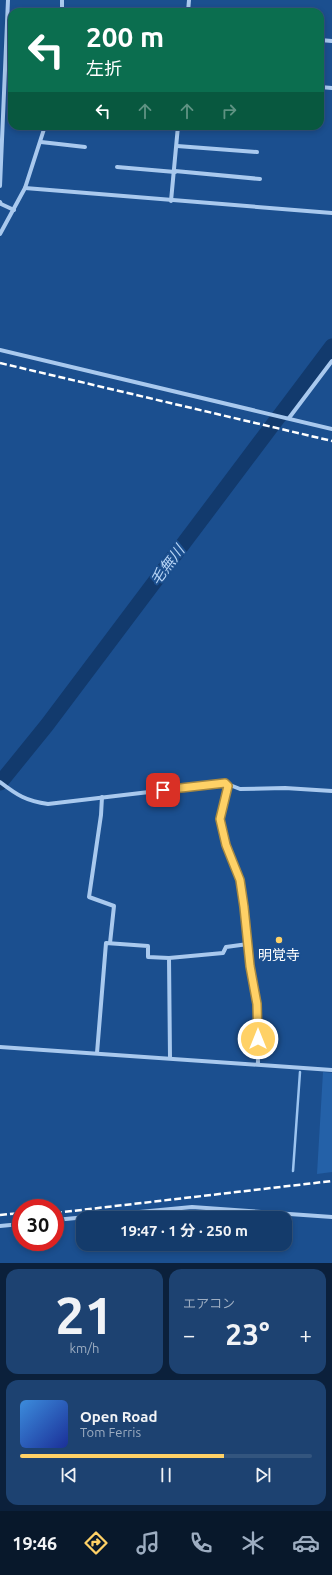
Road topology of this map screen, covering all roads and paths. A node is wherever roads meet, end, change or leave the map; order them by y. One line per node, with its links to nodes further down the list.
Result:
1 (8, 0): 11 (street)
2 (44, 130): 4 (street)
3 (178, 130): 5 (street)
4 (41, 142): 6 (street); 12 (street)
5 (177, 146): 7 (street); 9 (street)
6 (85, 147)
7 (257, 152)
8 (117, 167): 9 (street)
9 (175, 171): 10 (street); 13 (street)
10 (260, 179)
11 (0, 186)
12 (25, 188): 13 (street); 15 (street)
13 (171, 201): 16 (street)
14 (0, 202): 15 (street)
15 (14, 210): 17 (street)
16 (332, 213)
17 (0, 234)
18 (0, 350): 20 (street)
19 (332, 361): 20 (street)
20 (288, 418): 21 (street)
21 (332, 429)
22 (0, 782): 25 (street)
23 (228, 786): 24 (street); 25 (street); 27 (street)
24 (332, 791)
25 (102, 797): 26 (street)
26 (110, 943): 28 (street); 30 (street)
27 (248, 944): 28 (street); 32 (street)
28 (169, 958): 31 (street)
29 (0, 1046): 30 (street)
30 (97, 1053): 31 (street)
31 (170, 1058): 32 (street)
32 (258, 1064): 33 (street)
33 (332, 1070)
34 (332, 1217): 35 (street)
35 (64, 1219)
36 (12, 1225): 37 (street)
37 (0, 1226)

